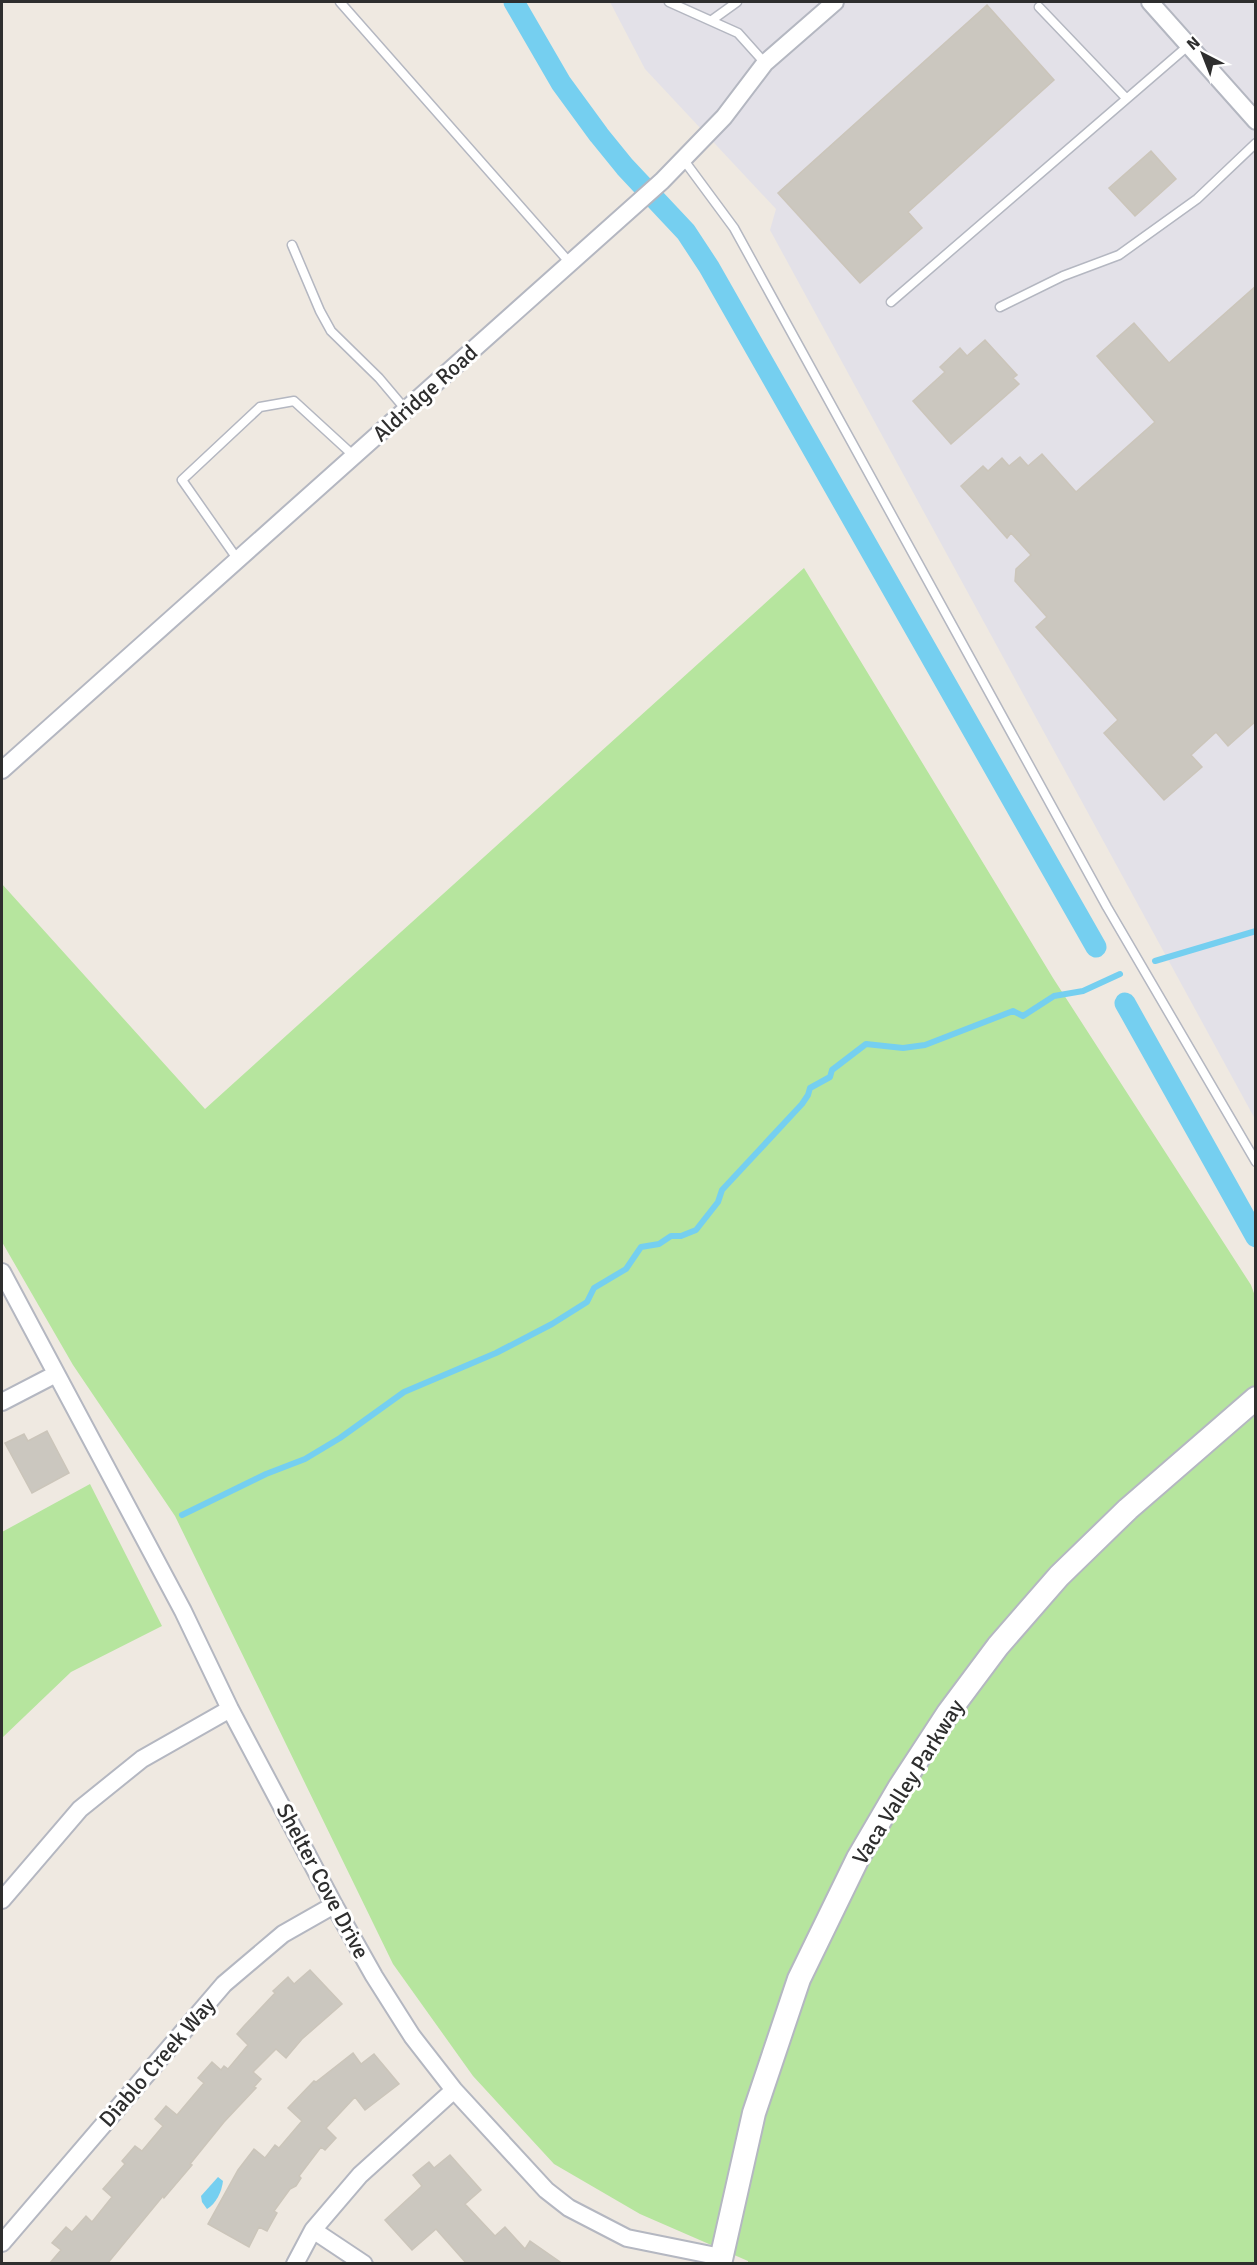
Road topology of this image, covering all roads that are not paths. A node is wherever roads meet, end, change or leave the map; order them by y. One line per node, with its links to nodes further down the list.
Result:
1 (340, 2): 15 (lane)
2 (669, 2): 7 (lane)
3 (737, 2): 7 (lane)
4 (835, 2): 9 (street, Aldridge Road)
5 (1150, 2): 8 (street)
6 (1039, 7): 10 (lane)
7 (712, 20): 9 (lane)
8 (1189, 45): 10 (lane); 11 (street)
9 (765, 63): 13 (street, Aldridge Road)
10 (1126, 98): 16 (lane)
11 (1256, 121)
12 (1256, 143): 17 (lane)
13 (683, 159): 15 (street, Aldridge Road); 22 (lane)
14 (292, 244): 18 (lane)
15 (570, 263): 18 (street, Aldridge Road)
16 (891, 302)
17 (999, 307)
18 (406, 410): 19 (street, Aldridge Road)
19 (354, 456): 20 (street, Aldridge Road); 20 (lane)
20 (238, 560): 21 (street, Aldridge Road)
21 (2, 770)
22 (1256, 1162)
23 (2, 1272): 24 (street, Shelter Cove Drive)
24 (56, 1374): 26 (street); 27 (street, Shelter Cove Drive)
25 (1256, 1398): 33 (street, Vaca Valley Parkway)
26 (2, 1402)
27 (230, 1709): 28 (street); 29 (street, Shelter Cove Drive)
28 (2, 1900)
29 (334, 1905): 30 (street, Shelter Cove Drive); 32 (street, Diablo Creek Way)
30 (454, 2090): 31 (street); 33 (street, Shelter Cove Drive)
31 (313, 2230): 34 (street); 35 (street)
32 (2, 2243)
33 (720, 2260)
34 (295, 2264)
35 (364, 2264)

